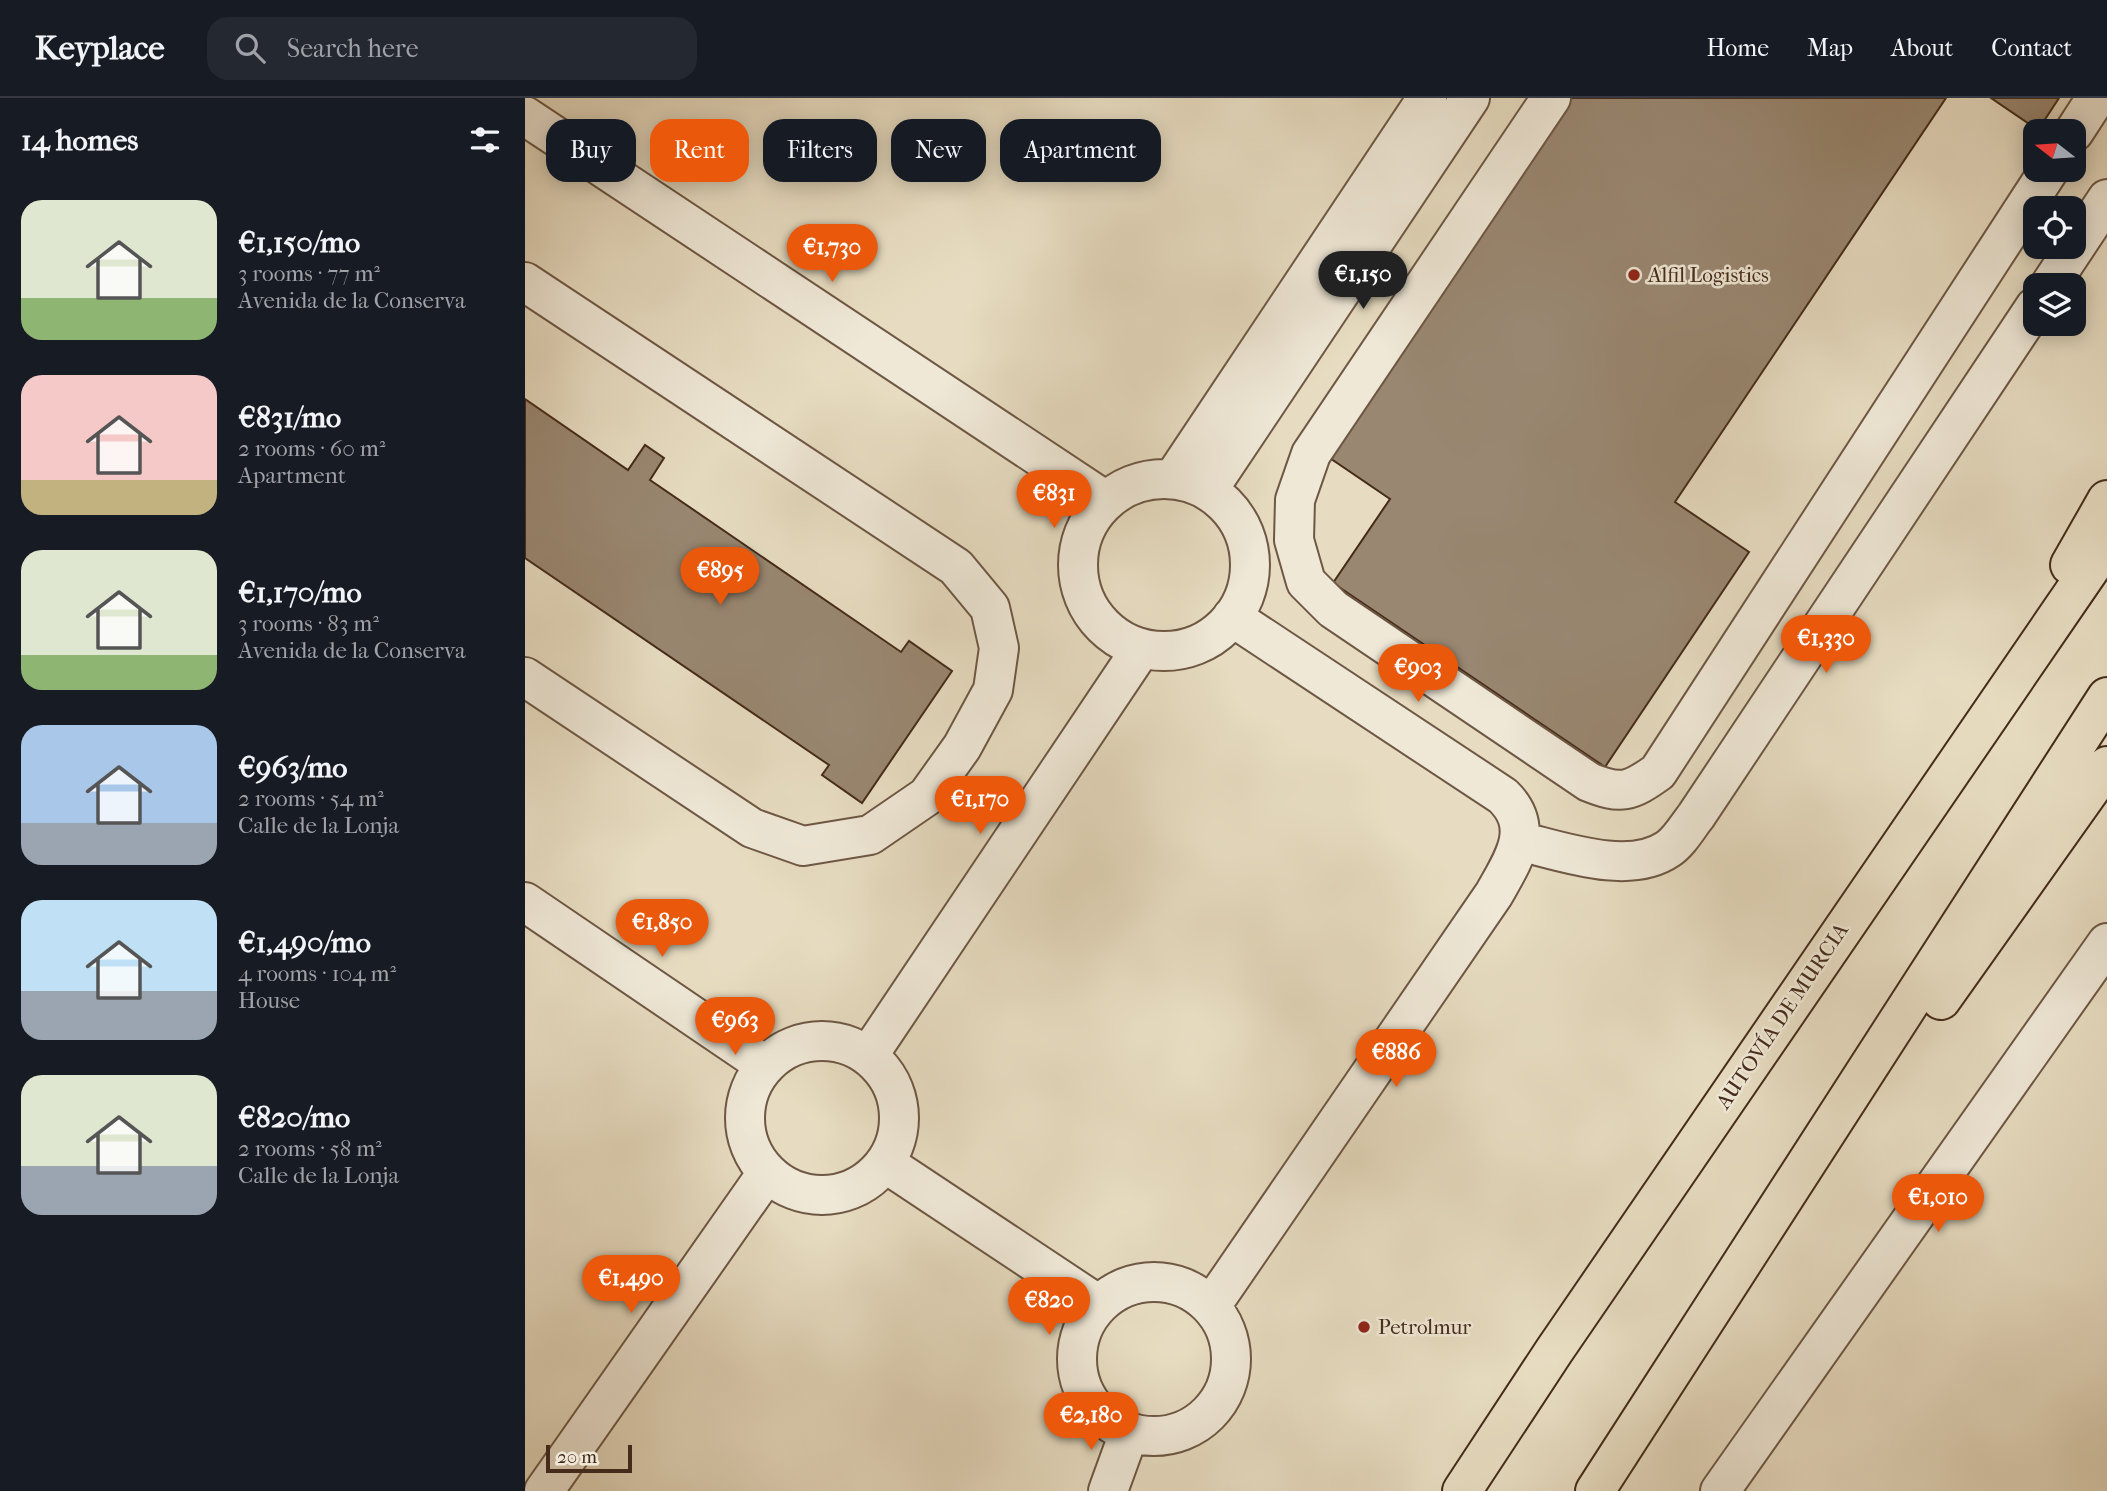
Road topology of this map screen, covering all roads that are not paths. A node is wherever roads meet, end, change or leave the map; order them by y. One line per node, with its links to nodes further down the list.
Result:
1 (1427, 98): 12 (street)
2 (1470, 98): 12 (street)
3 (1551, 98): 7 (street)
4 (2096, 98): 6 (street)
5 (525, 116): 14 (street)
6 (2082, 119)
7 (2041, 182)
8 (2107, 199): 9 (street)
9 (2058, 273)
10 (525, 282): 18 (street)
11 (2023, 325): 22 (street)
12 (1190, 484): 14 (street); 16 (street)
13 (2107, 500): 20 (highway)
14 (1106, 501): 17 (street)
15 (2107, 544): 20 (highway, AUTOVÍA DE MURCIA)
16 (1233, 617): 17 (street); 22 (street)
17 (1142, 649): 25 (street)
18 (525, 677)
19 (2107, 697): 32 (highway)
20 (1969, 741): 35 (highway, AUTOVÍA DE MURCIA)
21 (2107, 766): 32 (highway)
22 (1519, 841): 30 (street)
23 (525, 902): 26 (street)
24 (2107, 943): 37 (street)
25 (868, 1056): 26 (street); 27 (street)
26 (765, 1065): 28 (street)
27 (885, 1163): 28 (street); 29 (street)
28 (767, 1173): 33 (street)
29 (1099, 1304): 30 (street); 31 (street)
30 (1211, 1306): 31 (street)
31 (1129, 1433): 34 (street)
32 (1620, 1453): 36 (highway)
33 (544, 1491)
34 (1108, 1491)
35 (1462, 1491)
36 (1595, 1491)
37 (1720, 1491)

